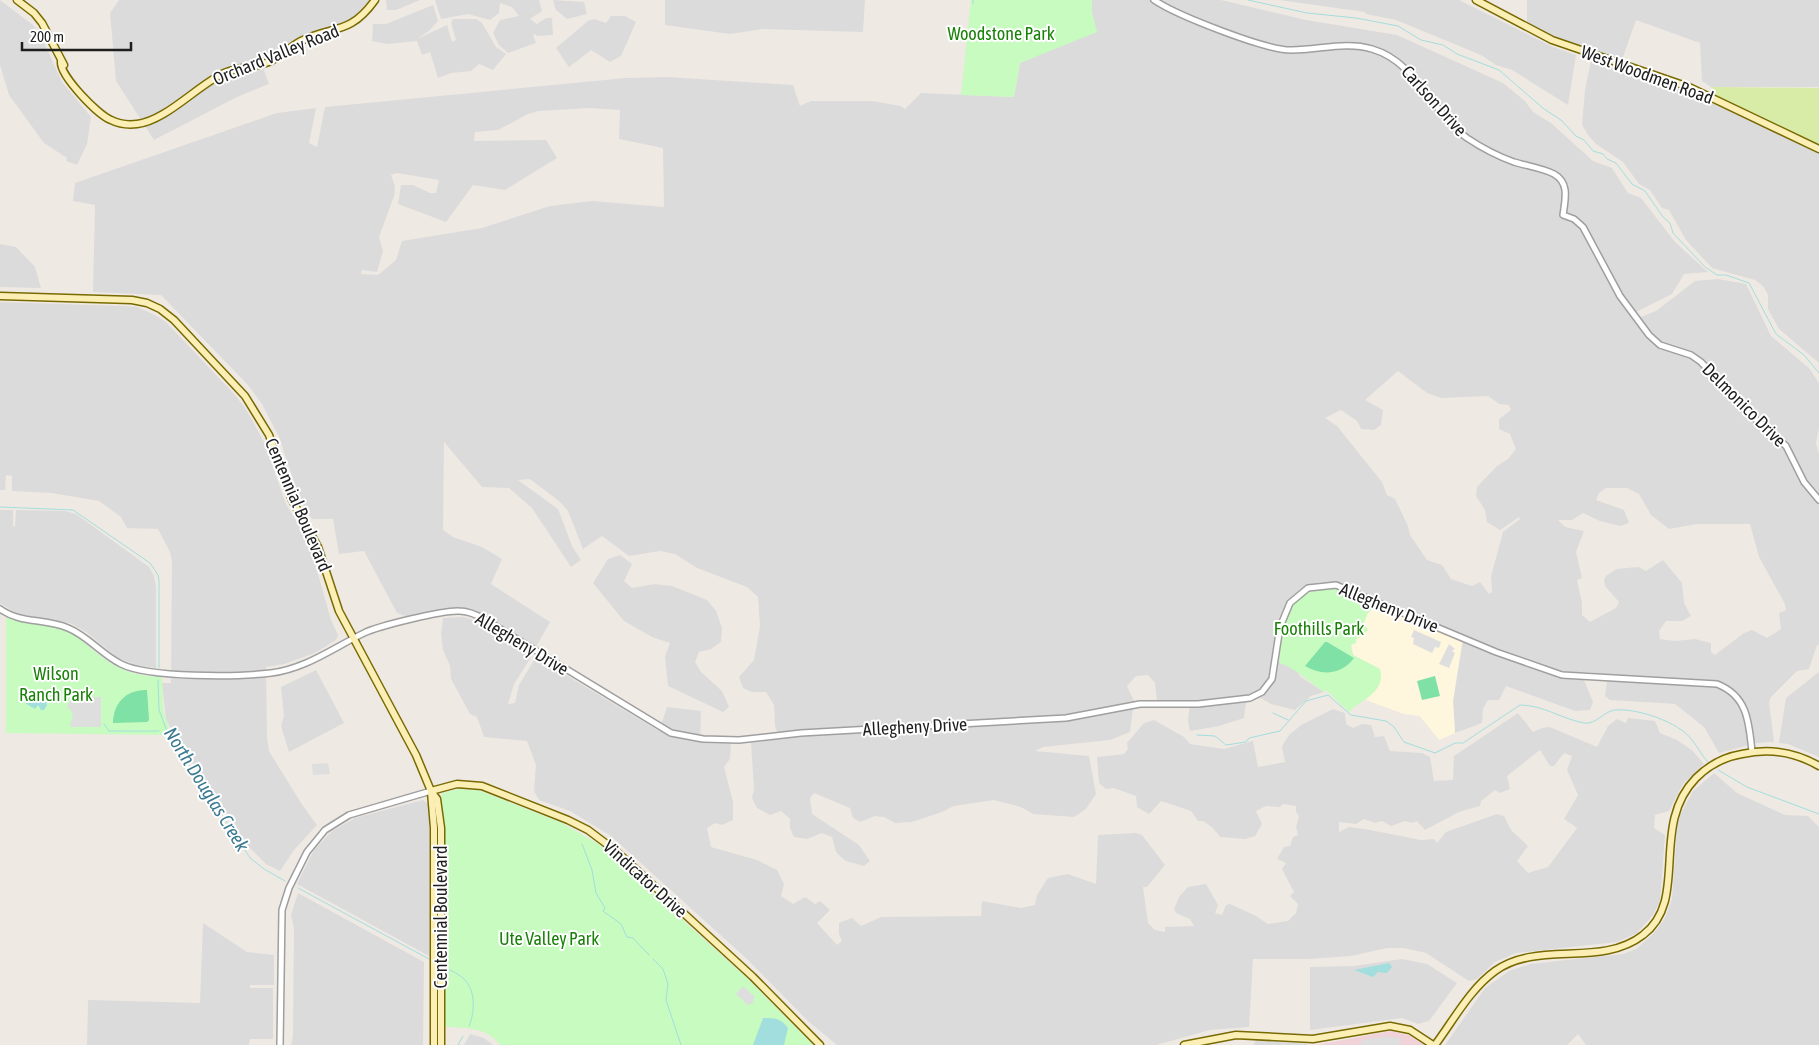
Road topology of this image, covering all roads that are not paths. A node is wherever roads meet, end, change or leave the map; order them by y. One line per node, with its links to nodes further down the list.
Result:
1 (12, 0): 6 (main road, Orchard Valley Road)
2 (16, 0): 6 (main road, Orchard Valley Road)
3 (375, 0): 6 (main road, Orchard Valley Road)
4 (1154, 0): 8 (street, Carlson Drive)
5 (1476, 0): 7 (main road, West Woodmen Road)
6 (34, 15)
7 (1819, 149)
8 (1563, 215): 10 (street, Delmonico Drive)
9 (0, 296): 12 (main road, Centennial Boulevard)
10 (1819, 500)
11 (0, 609): 12 (street, Allegheny Drive)
12 (353, 638): 13 (street, Allegheny Drive); 15 (main road, Centennial Boulevard)
13 (1752, 752): 14 (main road); 22 (main road)
14 (1819, 766)
15 (431, 791): 16 (main road, Centennial Boulevard); 17 (street); 20 (main road, Vindicator Drive)
16 (438, 971): 18 (main road, Centennial Boulevard); 19 (main road, Centennial Boulevard)
17 (280, 1045)
18 (434, 1045)
19 (441, 1045)
20 (820, 1045)
21 (1184, 1045): 22 (main road)
22 (1434, 1045)

